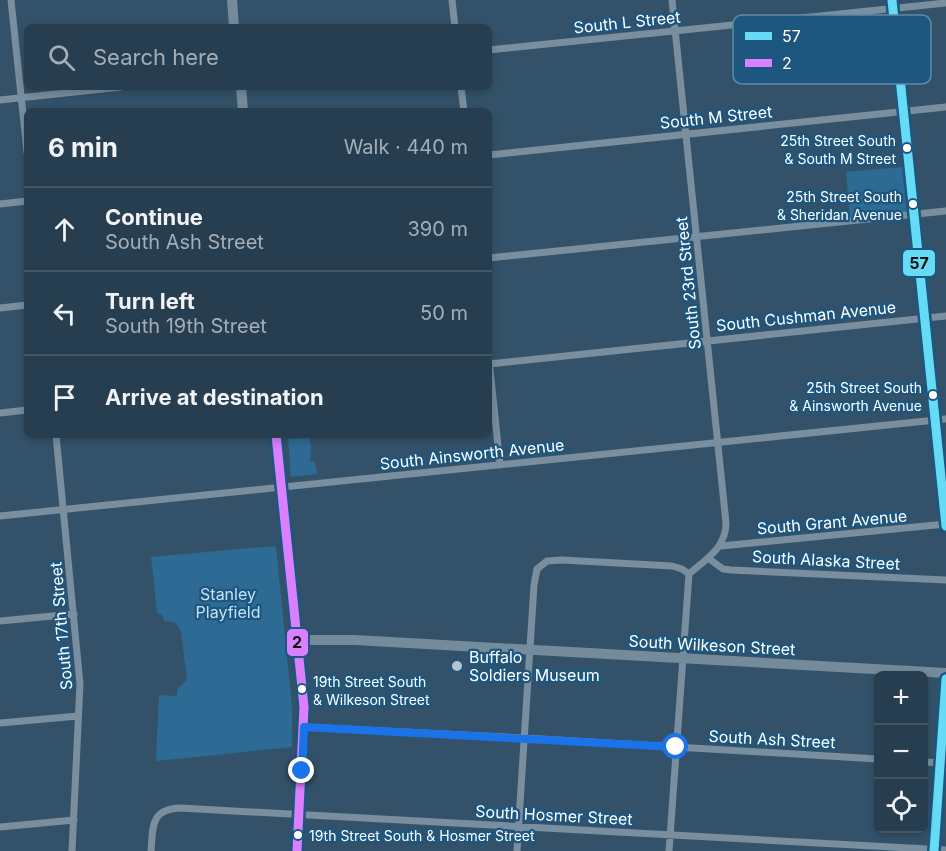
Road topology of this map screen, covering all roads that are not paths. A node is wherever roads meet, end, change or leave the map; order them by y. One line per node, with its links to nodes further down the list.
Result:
1 (11, 0): 17 (street)
2 (232, 0): 9 (street)
3 (452, 0): 10 (street)
4 (672, 0): 11 (street, South 23rd Street)
5 (946, 3): 6 (street, South L Street)
6 (893, 4): 7 (street, South L Street)
7 (801, 15)
8 (733, 23): 11 (street, South L Street)
9 (234, 24)
10 (455, 24)
11 (675, 30): 12 (street, South L Street); 24 (street, South 23rd Street)
12 (492, 50)
13 (901, 84): 22 (street)
14 (94, 90): 17 (street)
15 (241, 90): 20 (street)
16 (461, 90): 21 (street)
17 (21, 98): 18 (street); 23 (street)
18 (0, 100)
19 (946, 107): 22 (street, South M Street)
20 (243, 108)
21 (464, 108)
22 (904, 111): 24 (street, South M Street); 29 (street)
23 (24, 125)
24 (686, 133): 25 (street, South M Street); 30 (street, South 23rd Street)
25 (492, 155)
26 (24, 201): 27 (street)
27 (0, 204)
28 (946, 211): 29 (street)
29 (915, 214): 30 (street); 35 (street)
30 (696, 237): 31 (street); 36 (street, South 23rd Street)
31 (492, 258)
32 (24, 305): 33 (street)
33 (0, 308)
34 (946, 316): 35 (street, South Cushman Avenue)
35 (925, 318): 36 (street, South Cushman Avenue); 41 (street)
36 (707, 340): 37 (street, South Cushman Avenue); 44 (street, South 23rd Street)
37 (492, 362)
38 (492, 390): 45 (street)
39 (24, 410): 40 (street)
40 (0, 412)
41 (941, 420): 44 (street, South Ainsworth Avenue); 49 (street)
42 (56, 438): 47 (street, South 17th Street)
43 (276, 438): 46 (street)
44 (717, 442): 45 (street, South Ainsworth Avenue); 50 (street, South 23rd Street)
45 (500, 465): 46 (street, South Ainsworth Avenue)
46 (282, 487): 47 (street, South Ainsworth Avenue); 56 (street)
47 (64, 509): 48 (street, South Ainsworth Avenue); 54 (street, South 17th Street)
48 (0, 516)
49 (946, 525): 50 (street, South Grant Avenue)
50 (721, 546): 51 (street)
51 (708, 558): 52 (street); 53 (street, South Alaska Street)
52 (689, 574): 57 (street); 58 (street)
53 (946, 580)
54 (74, 614): 55 (street); 61 (street, South 17th Street)
55 (0, 621)
56 (297, 640): 57 (street, South Wilkeson Street); 63 (street)
57 (530, 650): 58 (street, South Wilkeson Street); 64 (street)
58 (682, 658): 59 (street, South Wilkeson Street); 65 (street)
59 (946, 673)
60 (946, 679): 68 (street)
61 (78, 716): 62 (street); 70 (street, South 17th Street)
62 (0, 723)
63 (304, 727): 64 (street, South Ash Street); 69 (street)
64 (524, 738): 65 (street, South Ash Street); 71 (street)
65 (676, 747): 66 (street, South Ash Street); 73 (street)
66 (874, 759)
67 (928, 762): 68 (street)
68 (943, 763): 75 (street)
69 (299, 815): 71 (street, South Hosmer Street); 77 (street, South Hosmer Street); 78 (street)
70 (74, 820): 72 (street); 76 (street, South 17th Street)
71 (519, 826): 73 (street, South Hosmer Street); 79 (street)
72 (0, 827)
73 (670, 835): 75 (street, South Hosmer Street); 80 (street)
74 (946, 849): 75 (street, South Hosmer Street)
75 (934, 850)
76 (72, 851)
77 (151, 851)
78 (297, 851)
79 (517, 851)
80 (669, 851)

